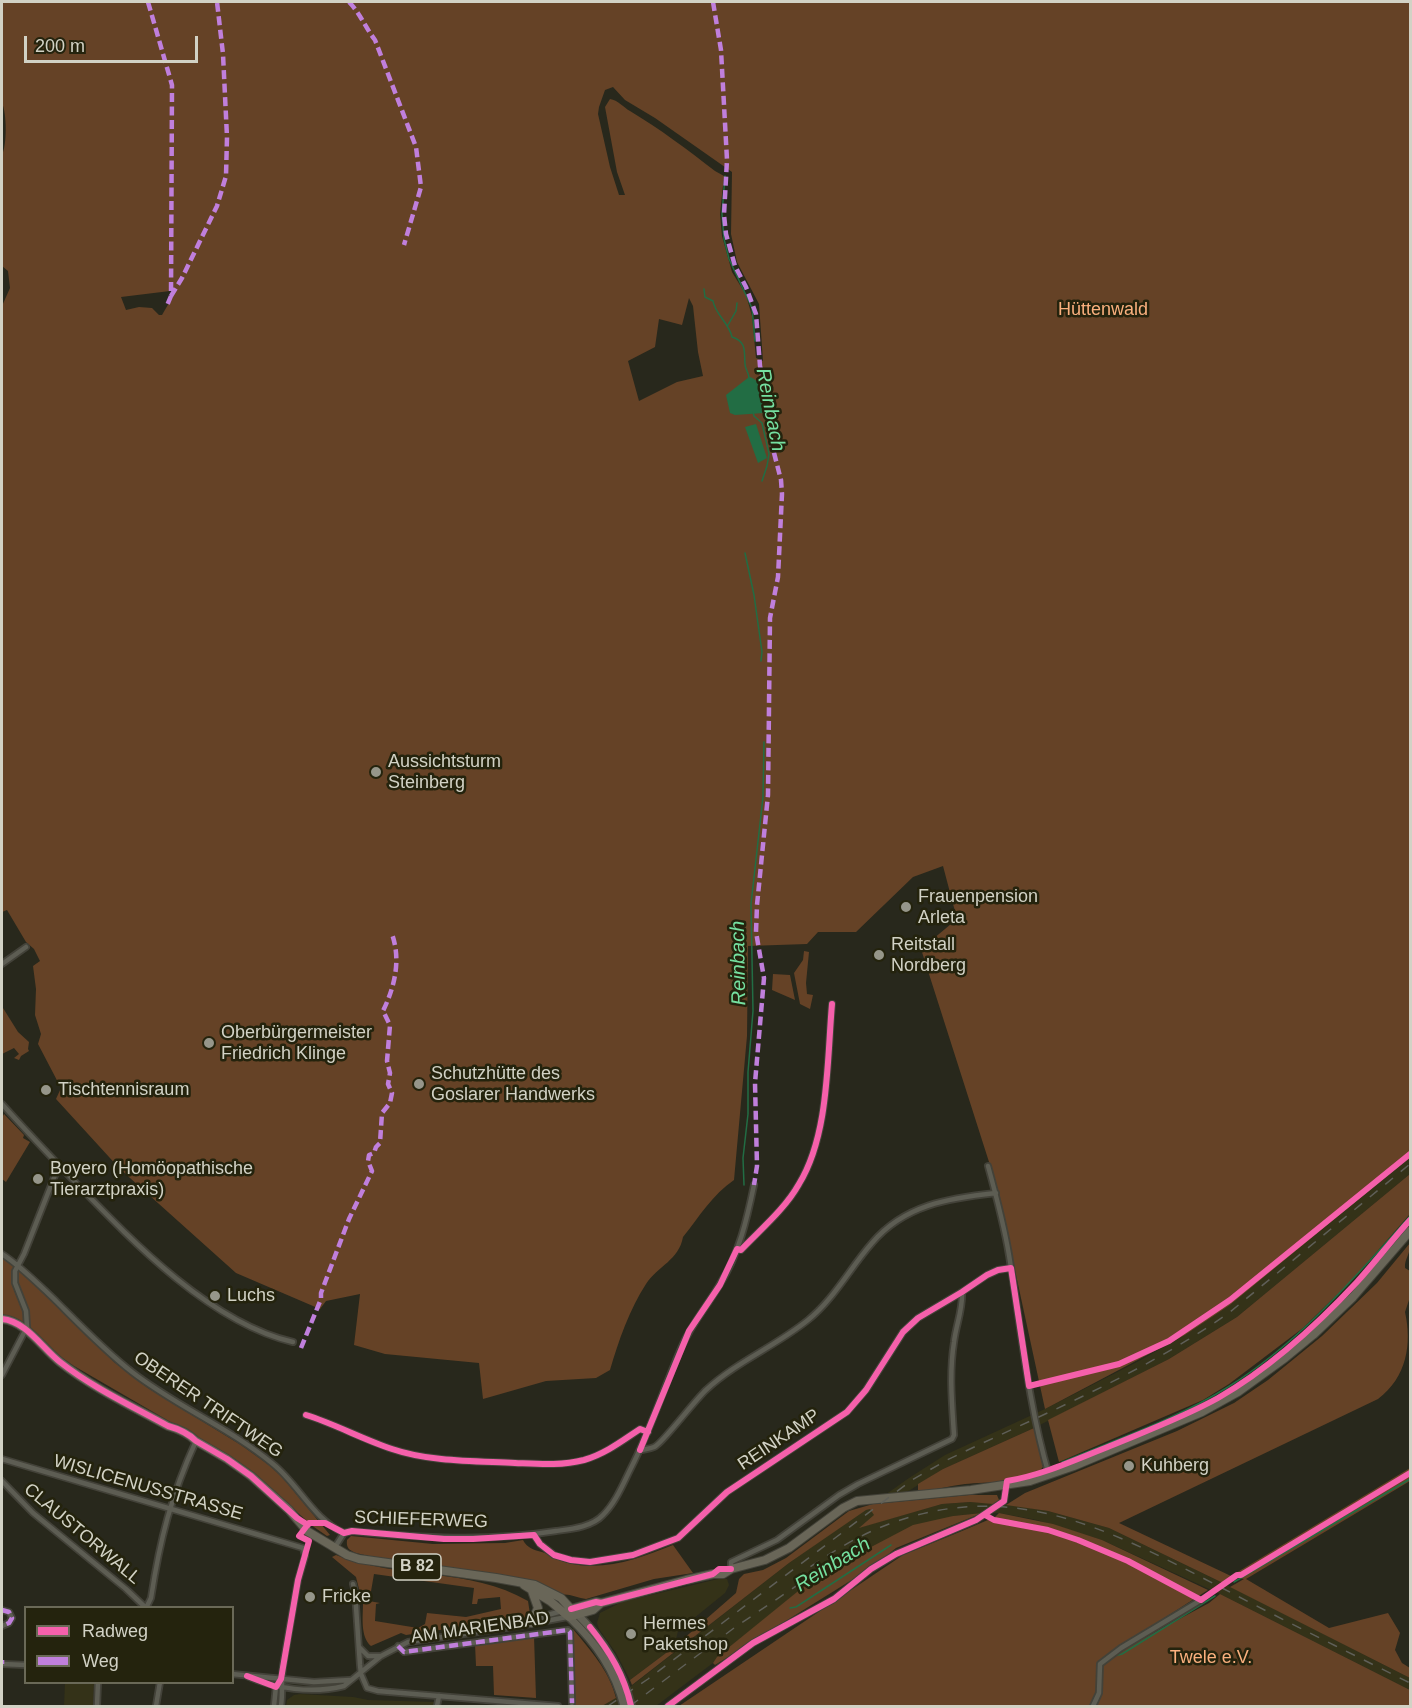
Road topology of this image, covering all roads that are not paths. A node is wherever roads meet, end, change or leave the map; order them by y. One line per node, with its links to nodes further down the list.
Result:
1 (26, 947): 2 (street)
2 (2, 964)
3 (832, 1004): 10 (street)
4 (2, 1104): 5 (street)
5 (59, 1165): 12 (street); 17 (street)
6 (988, 1166): 8 (street)
7 (754, 1185): 10 (street, SCHIEFERWEG)
8 (996, 1193): 13 (street); 22 (street)
9 (1410, 1231): 24 (main road)
10 (737, 1249): 20 (street, SCHIEFERWEG)
11 (2, 1254): 12 (street, OBERER TRIFTWEG)
12 (19, 1264): 16 (street); 28 (street, OBERER TRIFTWEG)
13 (1011, 1268): 14 (street, REINKAMP); 24 (street)
14 (962, 1292): 29 (street, REINKAMP); 31 (street)
15 (2, 1320): 16 (main road, B 82)
16 (26, 1330): 18 (street); 21 (main road, B 82)
17 (293, 1342)
18 (2, 1375)
19 (306, 1415): 20 (street)
20 (648, 1432): 22 (street, SCHIEFERWEG)
21 (196, 1442): 27 (street); 30 (main road, B 82)
22 (640, 1450): 29 (street, SCHIEFERWEG)
23 (2, 1459): 27 (street, WISLICENUSSTRASSE)
24 (1049, 1475): 26 (main road)
25 (2, 1481): 36 (street, CLAUSTORWALL)
26 (1006, 1486): 31 (main road); 66 (street)
27 (169, 1508): 37 (street); 50 (street, WISLICENUSSTRASSE)
28 (344, 1533): 29 (street, SCHIEFERWEG); 30 (street, SCHIEFERWEG)
29 (534, 1535)
30 (335, 1547): 32 (main road, B 82)
31 (731, 1569): 39 (main road)
32 (520, 1583): 34 (main road, B 82); 39 (main road, B 82)
33 (353, 1584): 42 (street)
34 (531, 1590): 39 (main road, B 82); 40 (main road)
35 (1201, 1600): 67 (street)
36 (144, 1606)
37 (147, 1606)
38 (2, 1610): 41 (street)
39 (570, 1613): 40 (street); 40 (street); 64 (main road); 65 (main road)
40 (531, 1623): 43 (street)
41 (2, 1626)
42 (358, 1646): 44 (street); 48 (street)
43 (398, 1646): 44 (street); 57 (street, AM MARIENBAD)
44 (381, 1656): 48 (street)
45 (2, 1662): 46 (street)
46 (24, 1665)
47 (234, 1674): 49 (street)
48 (361, 1674): 51 (street); 56 (street)
49 (247, 1676): 50 (street); 54 (street)
50 (281, 1679): 51 (street); 54 (street); 55 (street)
51 (350, 1680): 55 (street)
52 (98, 1684): 58 (street)
53 (160, 1684): 59 (street)
54 (276, 1687): 55 (street); 60 (street)
55 (284, 1688): 61 (street)
56 (439, 1696): 62 (street); 63 (street)
57 (571, 1705)
58 (97, 1707)
59 (156, 1707)
60 (274, 1707)
61 (281, 1707)
62 (437, 1707)
63 (558, 1707)
64 (624, 1707)
65 (632, 1707)
66 (668, 1707)
67 (1093, 1707)

